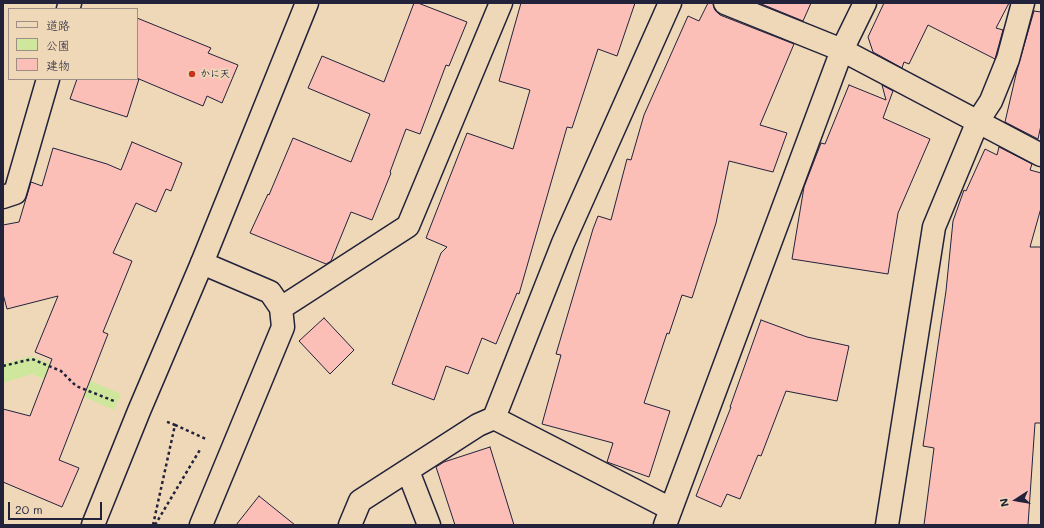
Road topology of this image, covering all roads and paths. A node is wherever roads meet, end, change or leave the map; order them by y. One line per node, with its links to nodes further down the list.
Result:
1 (307, 3): 12 (street)
2 (501, 3): 13 (street)
3 (670, 3): 16 (street)
4 (725, 3): 7 (street)
5 (865, 3): 7 (street)
6 (1023, 3): 9 (street)
7 (842, 50): 9 (street); 22 (street)
8 (48, 80): 11 (street)
9 (978, 121): 10 (street); 28 (street)
10 (1041, 155)
11 (3, 197)
12 (202, 263): 13 (street); 23 (street)
13 (281, 308): 20 (street)
14 (3, 366): 15 (path)
15 (115, 401)
16 (494, 418): 21 (street); 22 (street)
17 (163, 420): 18 (path)
18 (175, 425): 19 (path); 24 (path)
19 (206, 439): 20 (path); 24 (path)
20 (231, 450): 25 (street)
21 (408, 471): 26 (street); 27 (street)
22 (668, 517)
23 (93, 525)
24 (154, 525)
25 (201, 525)
26 (350, 525)
27 (429, 525)
28 (887, 525)

